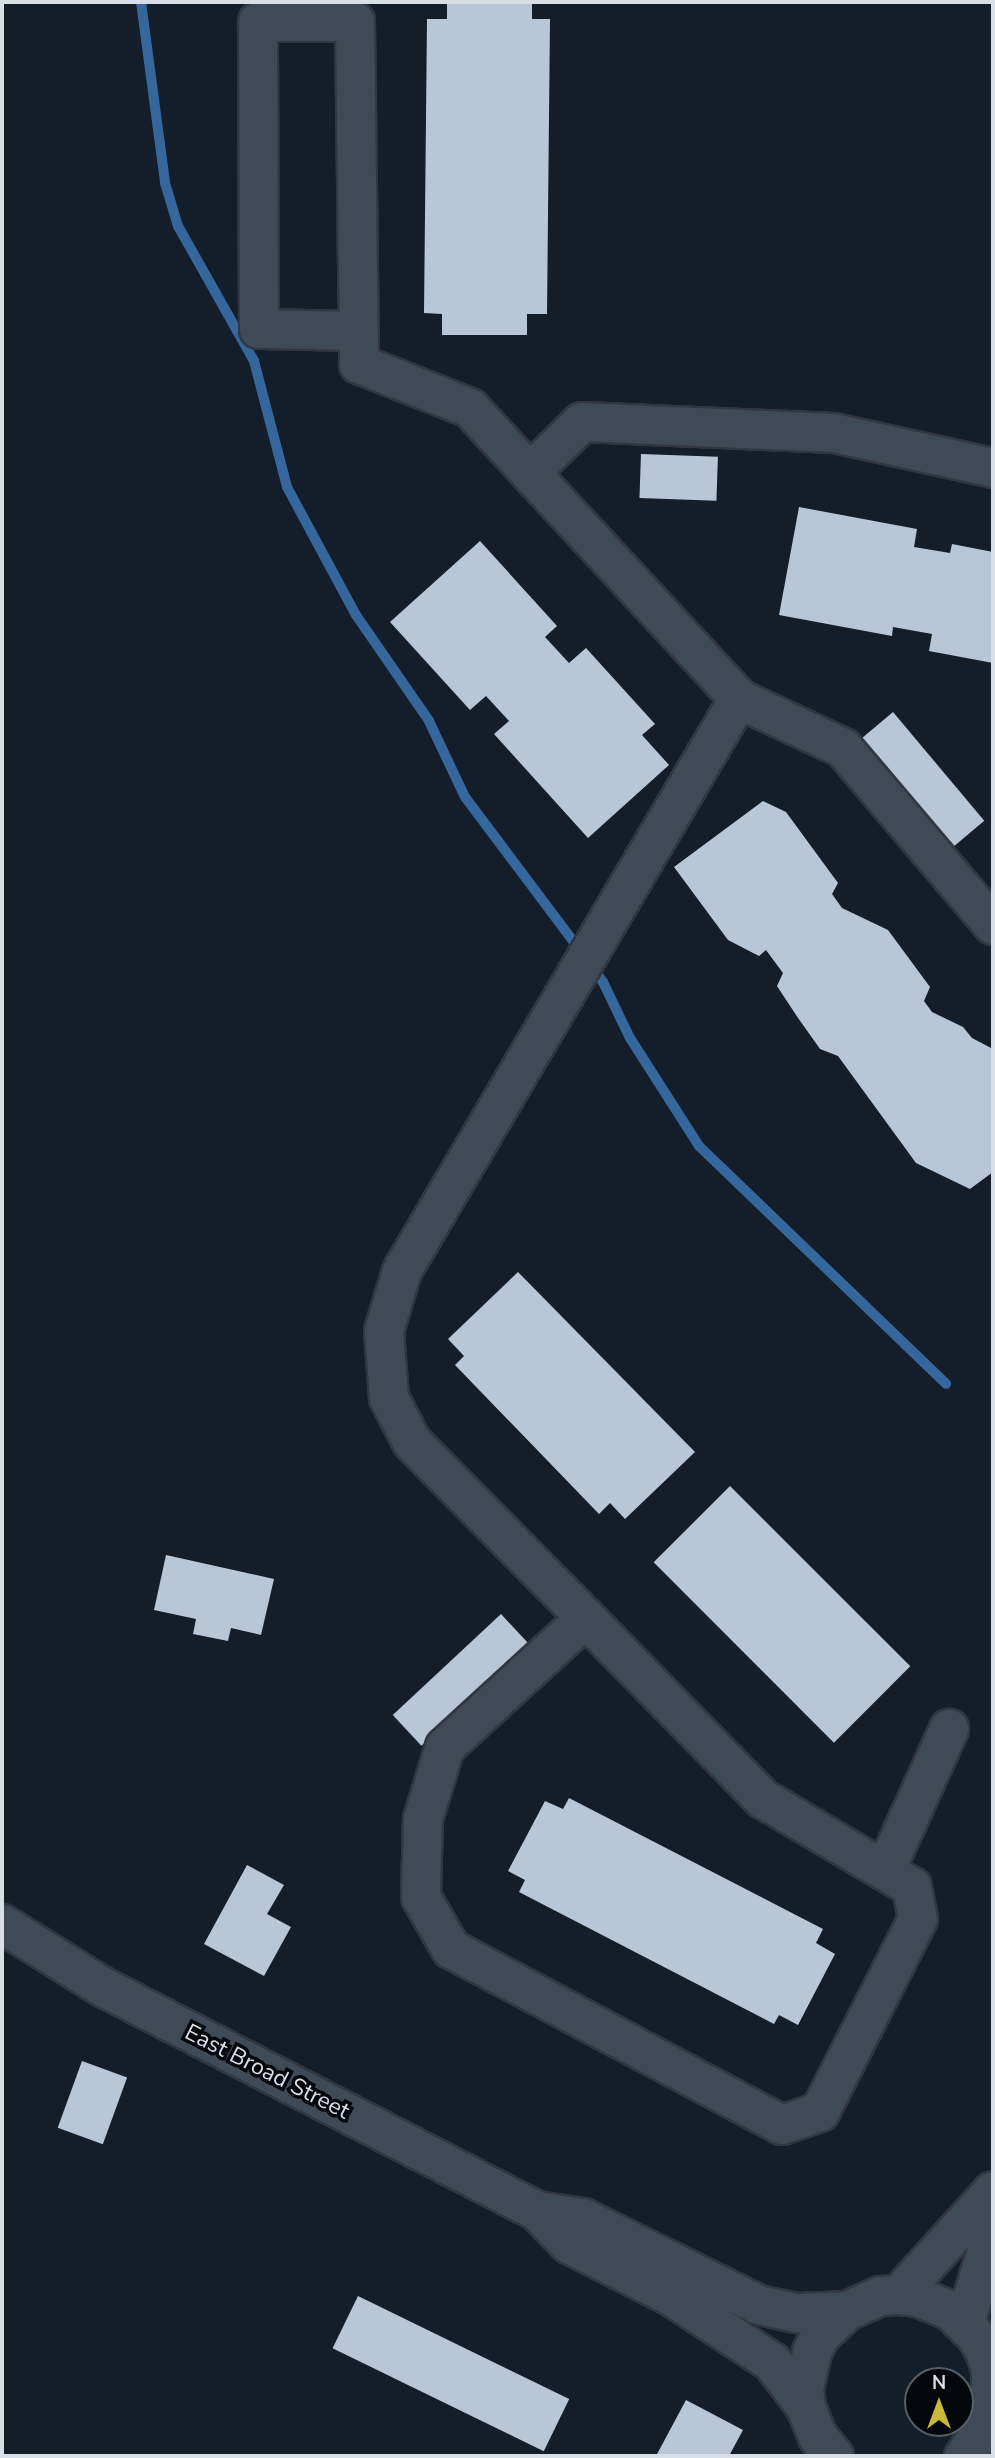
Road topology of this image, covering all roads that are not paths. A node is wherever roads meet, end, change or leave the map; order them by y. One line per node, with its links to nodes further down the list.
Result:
1 (358, 331): 1 (street); 3 (street)
2 (993, 468): 3 (street)
3 (531, 472): 4 (street)
4 (739, 699): 5 (street); 6 (street)
5 (993, 925)
6 (586, 1618): 8 (street); 8 (street)
7 (949, 1729): 8 (street)
8 (885, 1871)
9 (2, 1924): 11 (street, East Broad Street)
10 (993, 2191): 12 (street); 14 (street)
11 (537, 2211): 13 (street, East Broad Street); 16 (street, East Broad Street)
12 (899, 2295): 13 (street, East Broad Street); 14 (street, East Broad Street)
13 (847, 2311): 16 (street, East Broad Street)
14 (965, 2323): 15 (street, East Broad Street)
15 (992, 2372): 18 (street, East Broad Street)
16 (819, 2439)
17 (993, 2451): 19 (street)
18 (964, 2456)
19 (976, 2456)

